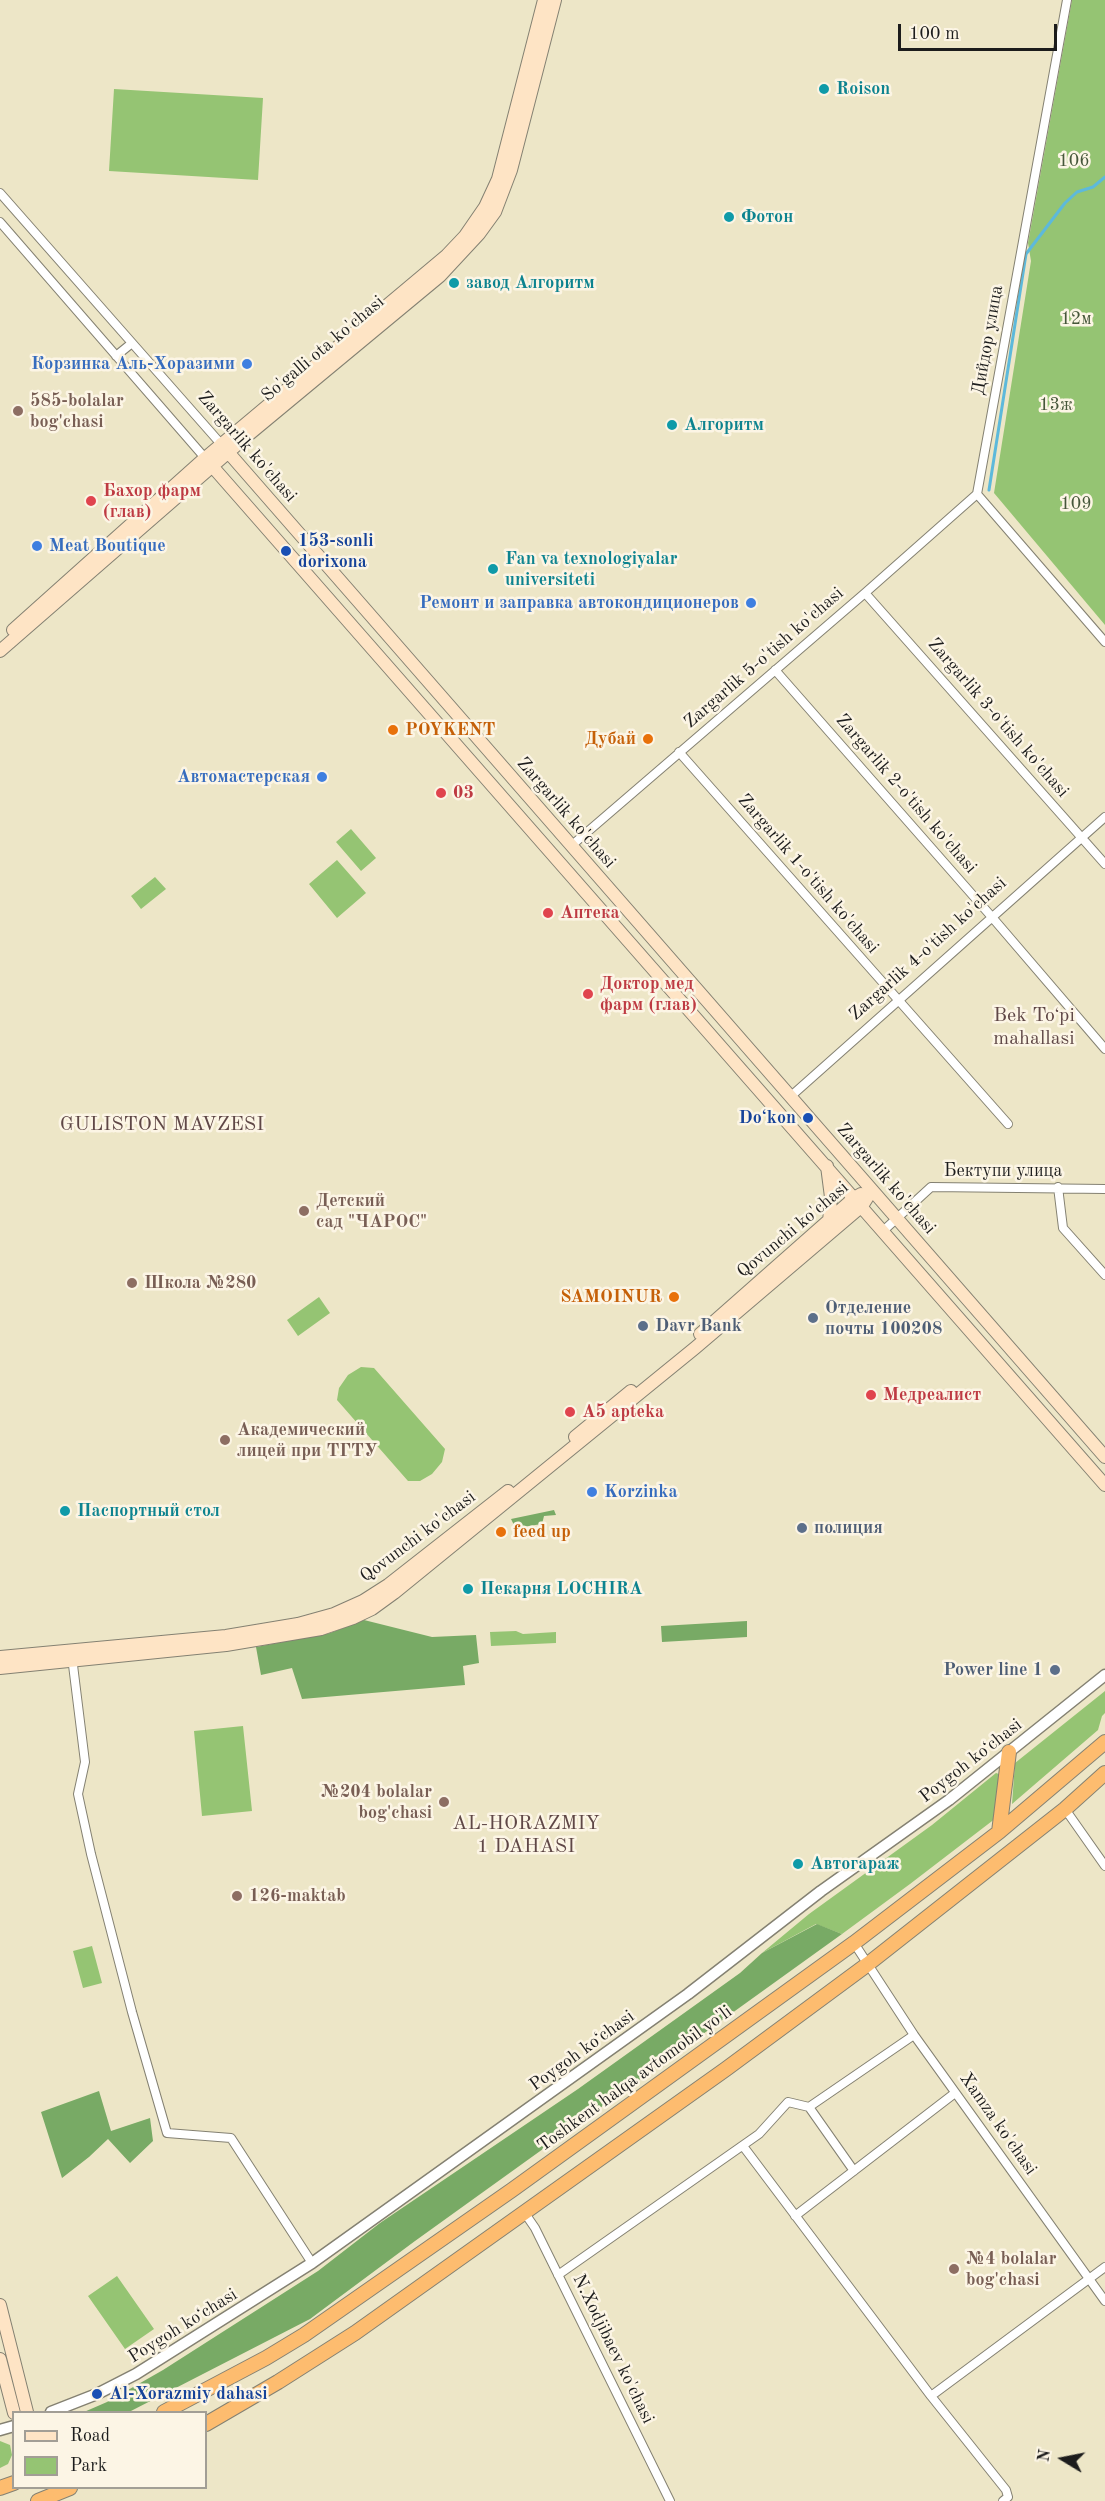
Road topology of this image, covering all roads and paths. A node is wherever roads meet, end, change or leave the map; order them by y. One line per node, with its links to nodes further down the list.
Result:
1 (544, 0): 8 (main road, So'galli ota ko'chasi)
2 (555, 0): 8 (main road, So'galli ota ko'chasi)
3 (1067, 0): 10 (street, Дийдор улица)
4 (0, 193): 6 (street, Zargarlik ko'chasi)
5 (0, 222): 7 (street, Zargarlik ko'chasi)
6 (132, 343): 7 (street); 8 (street, Zargarlik ko'chasi)
7 (116, 356): 9 (street, Zargarlik ko'chasi)
8 (224, 448): 9 (main road, So'galli ota ko'chasi); 17 (main road, Zargarlik ko'chasi)
9 (208, 462): 12 (main road, So'galli ota ko'chasi); 14 (main road, So'galli ota ko'chasi); 19 (main road, Zargarlik ko'chasi)
10 (977, 494): 11 (street, Zargarlik 5-o'tish ko'chasi); 13 (street)
11 (865, 593): 15 (street, Zargarlik 5-o'tish ko'chasi); 22 (street, Zargarlik 3-o'tish ko'chasi)
12 (0, 641)
13 (1105, 642)
14 (0, 651)
15 (775, 670): 16 (street, Zargarlik 5-o'tish ko'chasi); 26 (street, Zargarlik 2-o'tish ko'chasi)
16 (680, 752): 23 (street, Zargarlik 5-o'tish ko'chasi); 27 (street, Zargarlik 1-o'tish ko'chasi)
17 (500, 764): 18 (main road, Zargarlik ko'chasi); 19 (main road)
18 (510, 776): 20 (main road); 23 (main road, Zargarlik ko'chasi)
19 (485, 778): 20 (main road, Zargarlik ko'chasi)
20 (495, 789): 24 (main road, Zargarlik ko'chasi)
21 (1105, 817): 22 (street, Zargarlik 4-o'tish ko'chasi)
22 (1081, 837): 25 (street, Zargarlik 3-o'tish ko'chasi); 26 (street, Zargarlik 4-o'tish ko'chasi)
23 (571, 846): 24 (main road); 29 (main road, Zargarlik ko'chasi)
24 (556, 859): 30 (main road, Zargarlik ko'chasi)
25 (1105, 864)
26 (991, 916): 27 (street, Zargarlik 4-o'tish ko'chasi); 28 (street, Zargarlik 2-o'tish ko'chasi)
27 (897, 1001): 29 (street, Zargarlik 4-o'tish ko'chasi); 31 (street, Zargarlik 1-o'tish ko'chasi)
28 (1105, 1049)
29 (790, 1096): 30 (main road, Zargarlik 4-o'tish ko'chasi); 35 (main road, Zargarlik ko'chasi)
30 (776, 1109): 32 (main road, Zargarlik ko'chasi)
31 (1008, 1124)
32 (826, 1165): 36 (main road, Zargarlik ko'chasi); 38 (main road)
33 (1058, 1187): 34 (street, Бектупи улица); 37 (street, Бектупи улица); 40 (street)
34 (1105, 1189)
35 (872, 1190): 36 (main road, Qovunchi ko'chasi); 37 (main road, Zargarlik ko'chasi)
36 (858, 1202): 38 (main road, Qovunchi ko'chasi); 39 (main road, Zargarlik ko'chasi); 43 (main road, Qovunchi ko'chasi)
37 (897, 1219): 39 (street, Бектупи улица); 41 (main road, Zargarlik ko'chasi)
38 (828, 1222): 43 (main road, Qovunchi ko'chasi)
39 (883, 1231): 42 (main road, Zargarlik ko'chasi)
40 (1105, 1275)
41 (1105, 1457)
42 (1105, 1485)
43 (72, 1656): 44 (main road, Qovunchi ko'chasi); 45 (main road, Qovunchi ko'chasi); 62 (street)
44 (0, 1657)
45 (0, 1668)
46 (1105, 1675): 48 (street, Poygoh koʻchasi)
47 (1105, 1742): 51 (highway, Toshkent halqa avtomobil yo'li)
48 (1009, 1752): 51 (highway); 62 (street, Poygoh koʻchasi)
49 (1105, 1773): 50 (highway)
50 (1065, 1809): 52 (street); 54 (highway)
51 (999, 1832): 53 (highway, Toshkent halqa avtomobil yo'li)
52 (1105, 1866)
53 (854, 1943): 54 (street, Xamza ko'chasi); 68 (highway, Toshkent halqa avtomobil yo'li)
54 (868, 1964): 55 (street, Xamza ko'chasi); 60 (highway)
55 (914, 2035): 56 (street, Xamza ko'chasi); 57 (street)
56 (956, 2093): 59 (street); 65 (street, Xamza ko'chasi)
57 (809, 2107): 58 (street); 59 (street)
58 (743, 2146): 61 (street); 64 (street)
59 (854, 2171): 61 (street)
60 (524, 2212): 64 (street, N.Xodjibaev ko'chasi); 70 (highway)
61 (795, 2216): 71 (street)
62 (312, 2264): 74 (street, Poygoh koʻchasi)
63 (1105, 2267): 65 (street)
64 (558, 2275): 79 (street, N.Xodjibaev ko'chasi)
65 (1089, 2281): 66 (street, Xamza ko'chasi); 71 (street)
66 (1105, 2301)
67 (0, 2305): 73 (main road)
68 (266, 2358): 70 (highway); 75 (highway, Toshkent halqa avtomobil yo'li)
69 (0, 2359): 72 (main road)
70 (278, 2382): 76 (highway)
71 (931, 2396): 80 (street)
72 (13, 2411)
73 (27, 2411)
74 (54, 2411)
75 (166, 2411)
76 (207, 2423)
77 (54, 2492): 78 (highway)
78 (38, 2501)
79 (670, 2501)
80 (1003, 2501)

